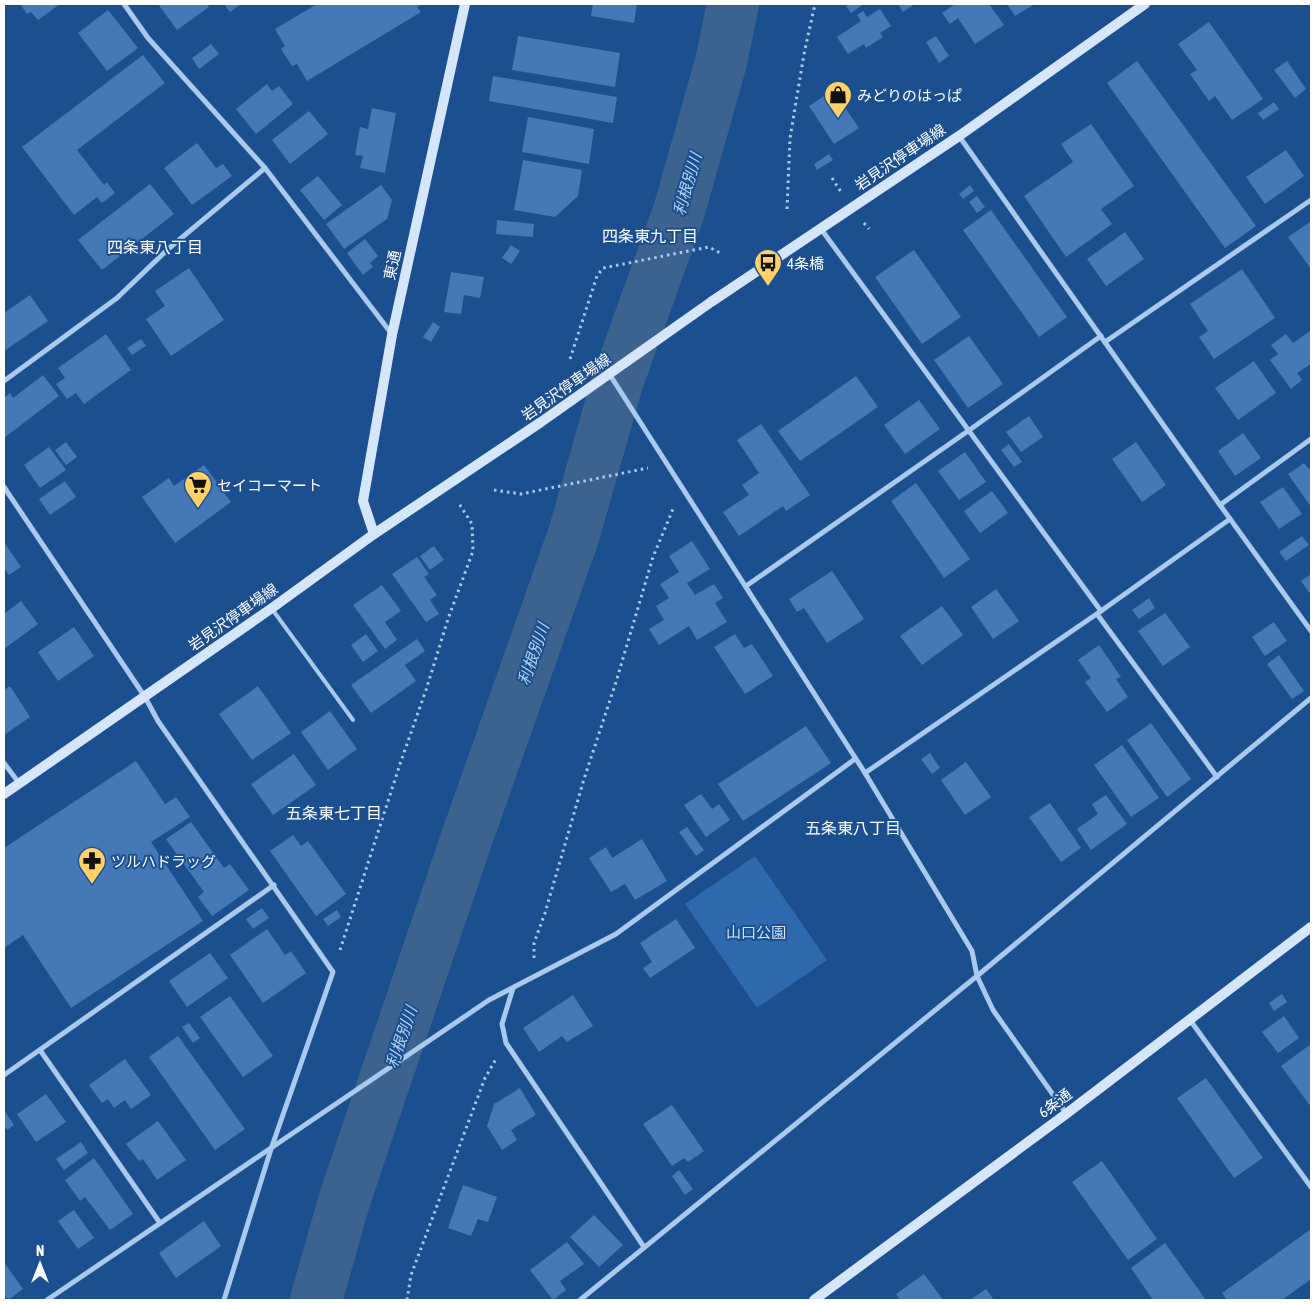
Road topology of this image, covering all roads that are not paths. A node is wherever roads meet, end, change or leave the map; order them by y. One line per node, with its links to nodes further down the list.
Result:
1 (125, 4): 5 (street)
2 (464, 4): 8 (main road, 東通)
3 (1145, 4): 4 (main road, 岩見沢停車場線)
4 (959, 136): 7 (main road, 岩見沢停車場線); 9 (street)
5 (265, 168): 8 (street); 12 (street)
6 (1311, 200): 10 (street)
7 (820, 228): 11 (main road, 岩見沢停車場線); 13 (street)
8 (392, 335): 18 (main road, 東通)
9 (1101, 336): 10 (street); 13 (street)
10 (1105, 342): 16 (street)
11 (610, 375): 18 (main road, 岩見沢停車場線); 19 (street)
12 (4, 381)
13 (968, 431): 19 (street); 21 (street)
14 (1311, 439): 16 (street)
15 (4, 486): 23 (street)
16 (1220, 505): 17 (street)
17 (1230, 519): 21 (street); 22 (street)
18 (374, 534): 20 (main road, 岩見沢停車場線)
19 (746, 586): 26 (street)
20 (272, 608): 23 (main road, 岩見沢停車場線); 25 (lane)
21 (1099, 613): 28 (street); 29 (street)
22 (1311, 631)
23 (145, 697): 30 (main road, 岩見沢停車場線); 32 (street)
24 (1311, 698): 29 (street)
25 (353, 720)
26 (855, 759): 28 (street); 35 (street)
27 (4, 763): 30 (street)
28 (865, 773): 34 (street)
29 (1217, 777): 34 (street)
30 (19, 784): 31 (main road, 岩見沢停車場線)
31 (4, 794)
32 (274, 885): 37 (street); 40 (street)
33 (1311, 927): 36 (main road, 6条通)
34 (977, 976): 39 (street); 43 (street)
35 (513, 988): 40 (street); 43 (street)
36 (1189, 1019): 39 (main road, 6条通); 41 (street)
37 (40, 1050): 38 (street); 42 (street)
38 (4, 1076)
39 (1066, 1114): 47 (main road, 6条通)
40 (271, 1149): 42 (street); 45 (street)
41 (1311, 1188)
42 (160, 1223): 44 (street)
43 (644, 1247): 46 (street)
44 (47, 1300)
45 (224, 1300)
46 (580, 1300)
47 (814, 1300)

